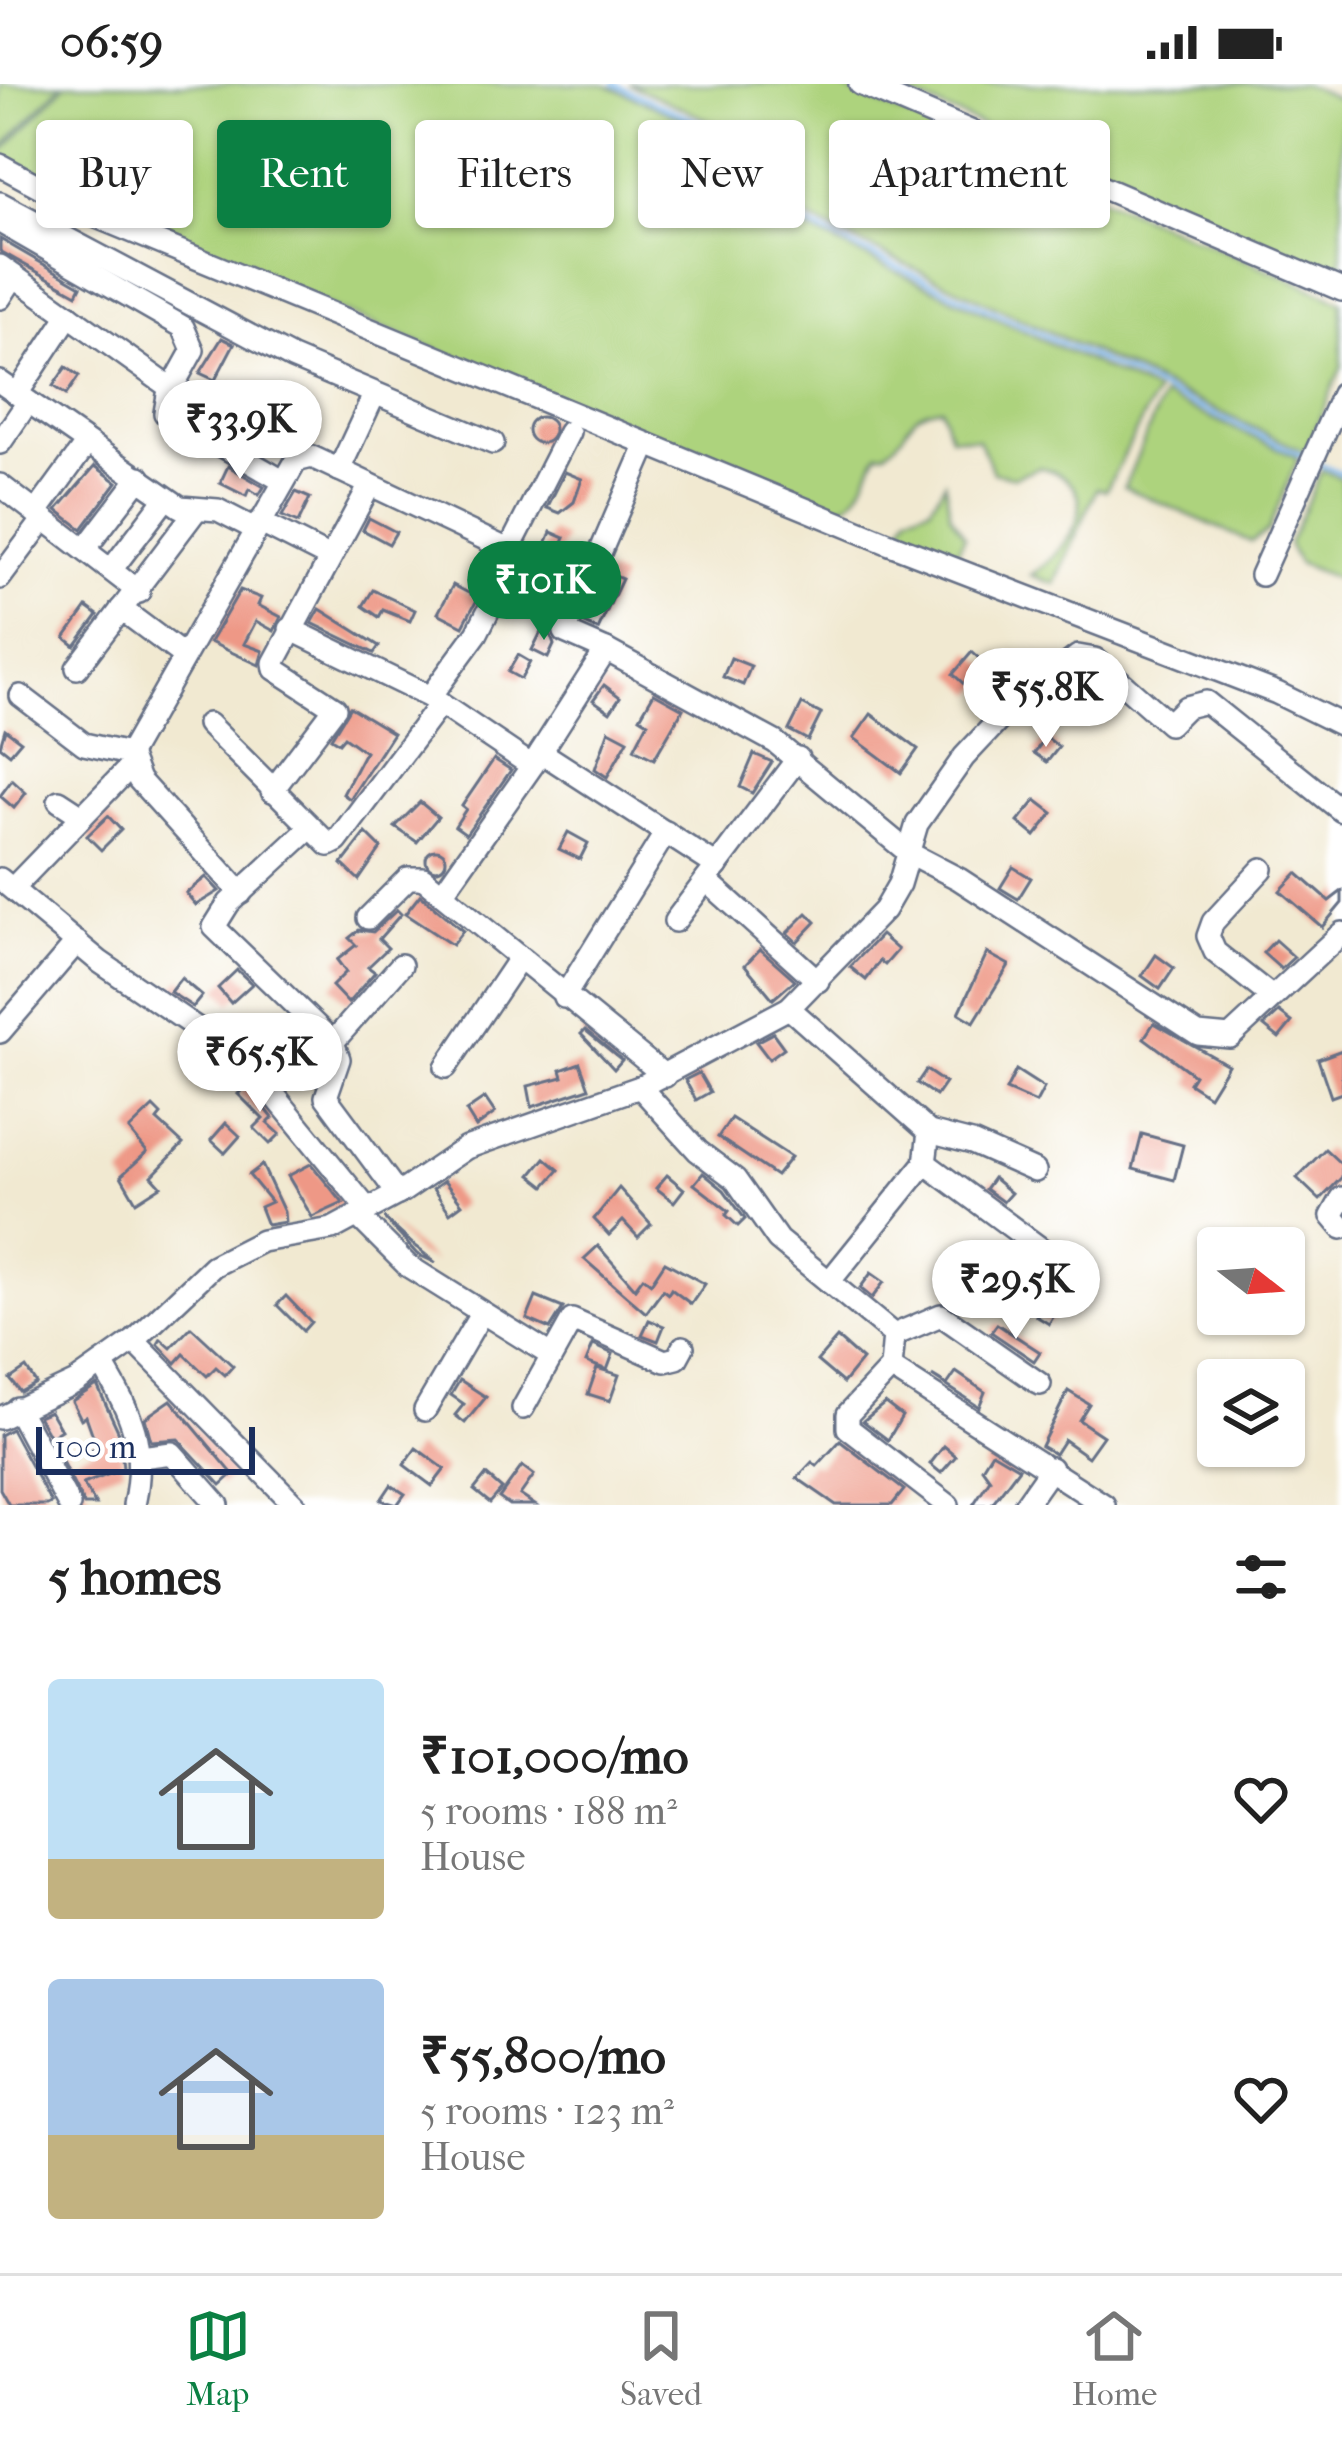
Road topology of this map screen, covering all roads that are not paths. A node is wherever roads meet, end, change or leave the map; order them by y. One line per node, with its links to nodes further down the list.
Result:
1 (860, 84): 6 (street)
2 (0, 165): 17 (street)
3 (0, 203): 12 (street)
4 (0, 222): 9 (street)
5 (7, 271): 7 (street); 8 (street)
6 (1342, 290)
7 (0, 298)
8 (69, 315): 9 (street); 10 (street)
9 (172, 389): 20 (street)
10 (15, 393): 15 (street); 16 (street)
11 (1342, 394): 31 (street)
12 (374, 395): 14 (street); 18 (street)
13 (569, 432): 28 (street)
14 (493, 442)
15 (0, 443)
16 (87, 443): 19 (street); 25 (street)
17 (647, 443): 33 (street); 43 (street)
18 (339, 470): 20 (street); 21 (street)
19 (140, 477): 23 (street); 27 (street)
20 (283, 481): 26 (street)
21 (370, 484): 28 (street); 29 (street)
22 (0, 485): 25 (street)
23 (166, 498): 24 (street); 30 (street)
24 (197, 509): 26 (street); 34 (street)
25 (40, 516): 27 (street); 32 (street)
26 (257, 526): 29 (street); 38 (street)
27 (85, 549): 30 (street)
28 (513, 552): 33 (street); 41 (street)
29 (330, 558): 36 (street)
30 (111, 570): 34 (street)
31 (1262, 575)
32 (0, 578)
33 (584, 590): 37 (street)
34 (139, 592): 35 (street)
35 (122, 609): 38 (street); 39 (street)
36 (290, 629): 41 (street); 47 (street)
37 (607, 650): 44 (street); 45 (street)
38 (184, 656): 46 (street)
39 (77, 668)
40 (21, 696): 46 (street)
41 (435, 701): 45 (street); 51 (street)
42 (208, 724): 47 (street)
43 (1342, 725)
44 (798, 758): 53 (street); 55 (street)
45 (537, 759): 52 (street); 58 (street)
46 (130, 760): 50 (street); 57 (street)
47 (272, 791): 51 (street)
48 (59, 801): 50 (street)
49 (1342, 811): 53 (street)
50 (82, 816): 56 (street)
51 (308, 830): 57 (street)
52 (666, 832): 55 (street); 66 (street)
53 (909, 853): 65 (street); 67 (street)
54 (1262, 869): 67 (street)
55 (712, 873): 60 (street); 65 (street)
56 (6, 883): 62 (street)
57 (241, 893): 70 (street)
58 (442, 894): 59 (street); 63 (street)
59 (368, 918)
60 (675, 921)
61 (1342, 933): 67 (street)
62 (77, 942): 69 (street); 79 (street)
63 (518, 960): 66 (street); 71 (street)
64 (401, 965): 70 (street)
65 (818, 981): 68 (street)
66 (564, 997): 72 (street)
67 (1272, 997)
68 (789, 1008): 72 (street); 74 (street)
69 (0, 1032)
70 (333, 1042): 77 (street)
71 (446, 1067)
72 (665, 1076): 73 (street)
73 (640, 1088): 77 (street); 82 (street)
74 (929, 1132): 75 (street); 76 (street)
75 (925, 1163): 81 (street); 82 (street)
76 (1034, 1172)
77 (398, 1194): 79 (street)
78 (1342, 1198): 80 (street)
79 (363, 1213): 83 (street); 85 (street)
80 (1342, 1228)
81 (1048, 1254)
82 (829, 1282): 84 (street)
83 (481, 1314): 87 (street); 92 (street)
84 (894, 1335): 89 (street); 90 (street)
85 (134, 1341): 88 (street); 97 (street)
86 (683, 1347): 87 (street)
87 (549, 1354): 91 (street)
88 (102, 1364): 93 (street); 94 (street)
89 (891, 1368): 95 (street); 101 (street)
90 (1040, 1384)
91 (523, 1408)
92 (425, 1410)
93 (9, 1413): 98 (street)
94 (141, 1457): 99 (street); 100 (street)
95 (1051, 1468): 102 (street); 103 (street)
96 (963, 1484): 101 (street)
97 (291, 1504)
98 (69, 1505)
99 (134, 1505)
100 (218, 1505)
101 (948, 1505)
102 (1024, 1505)
103 (1104, 1505)

